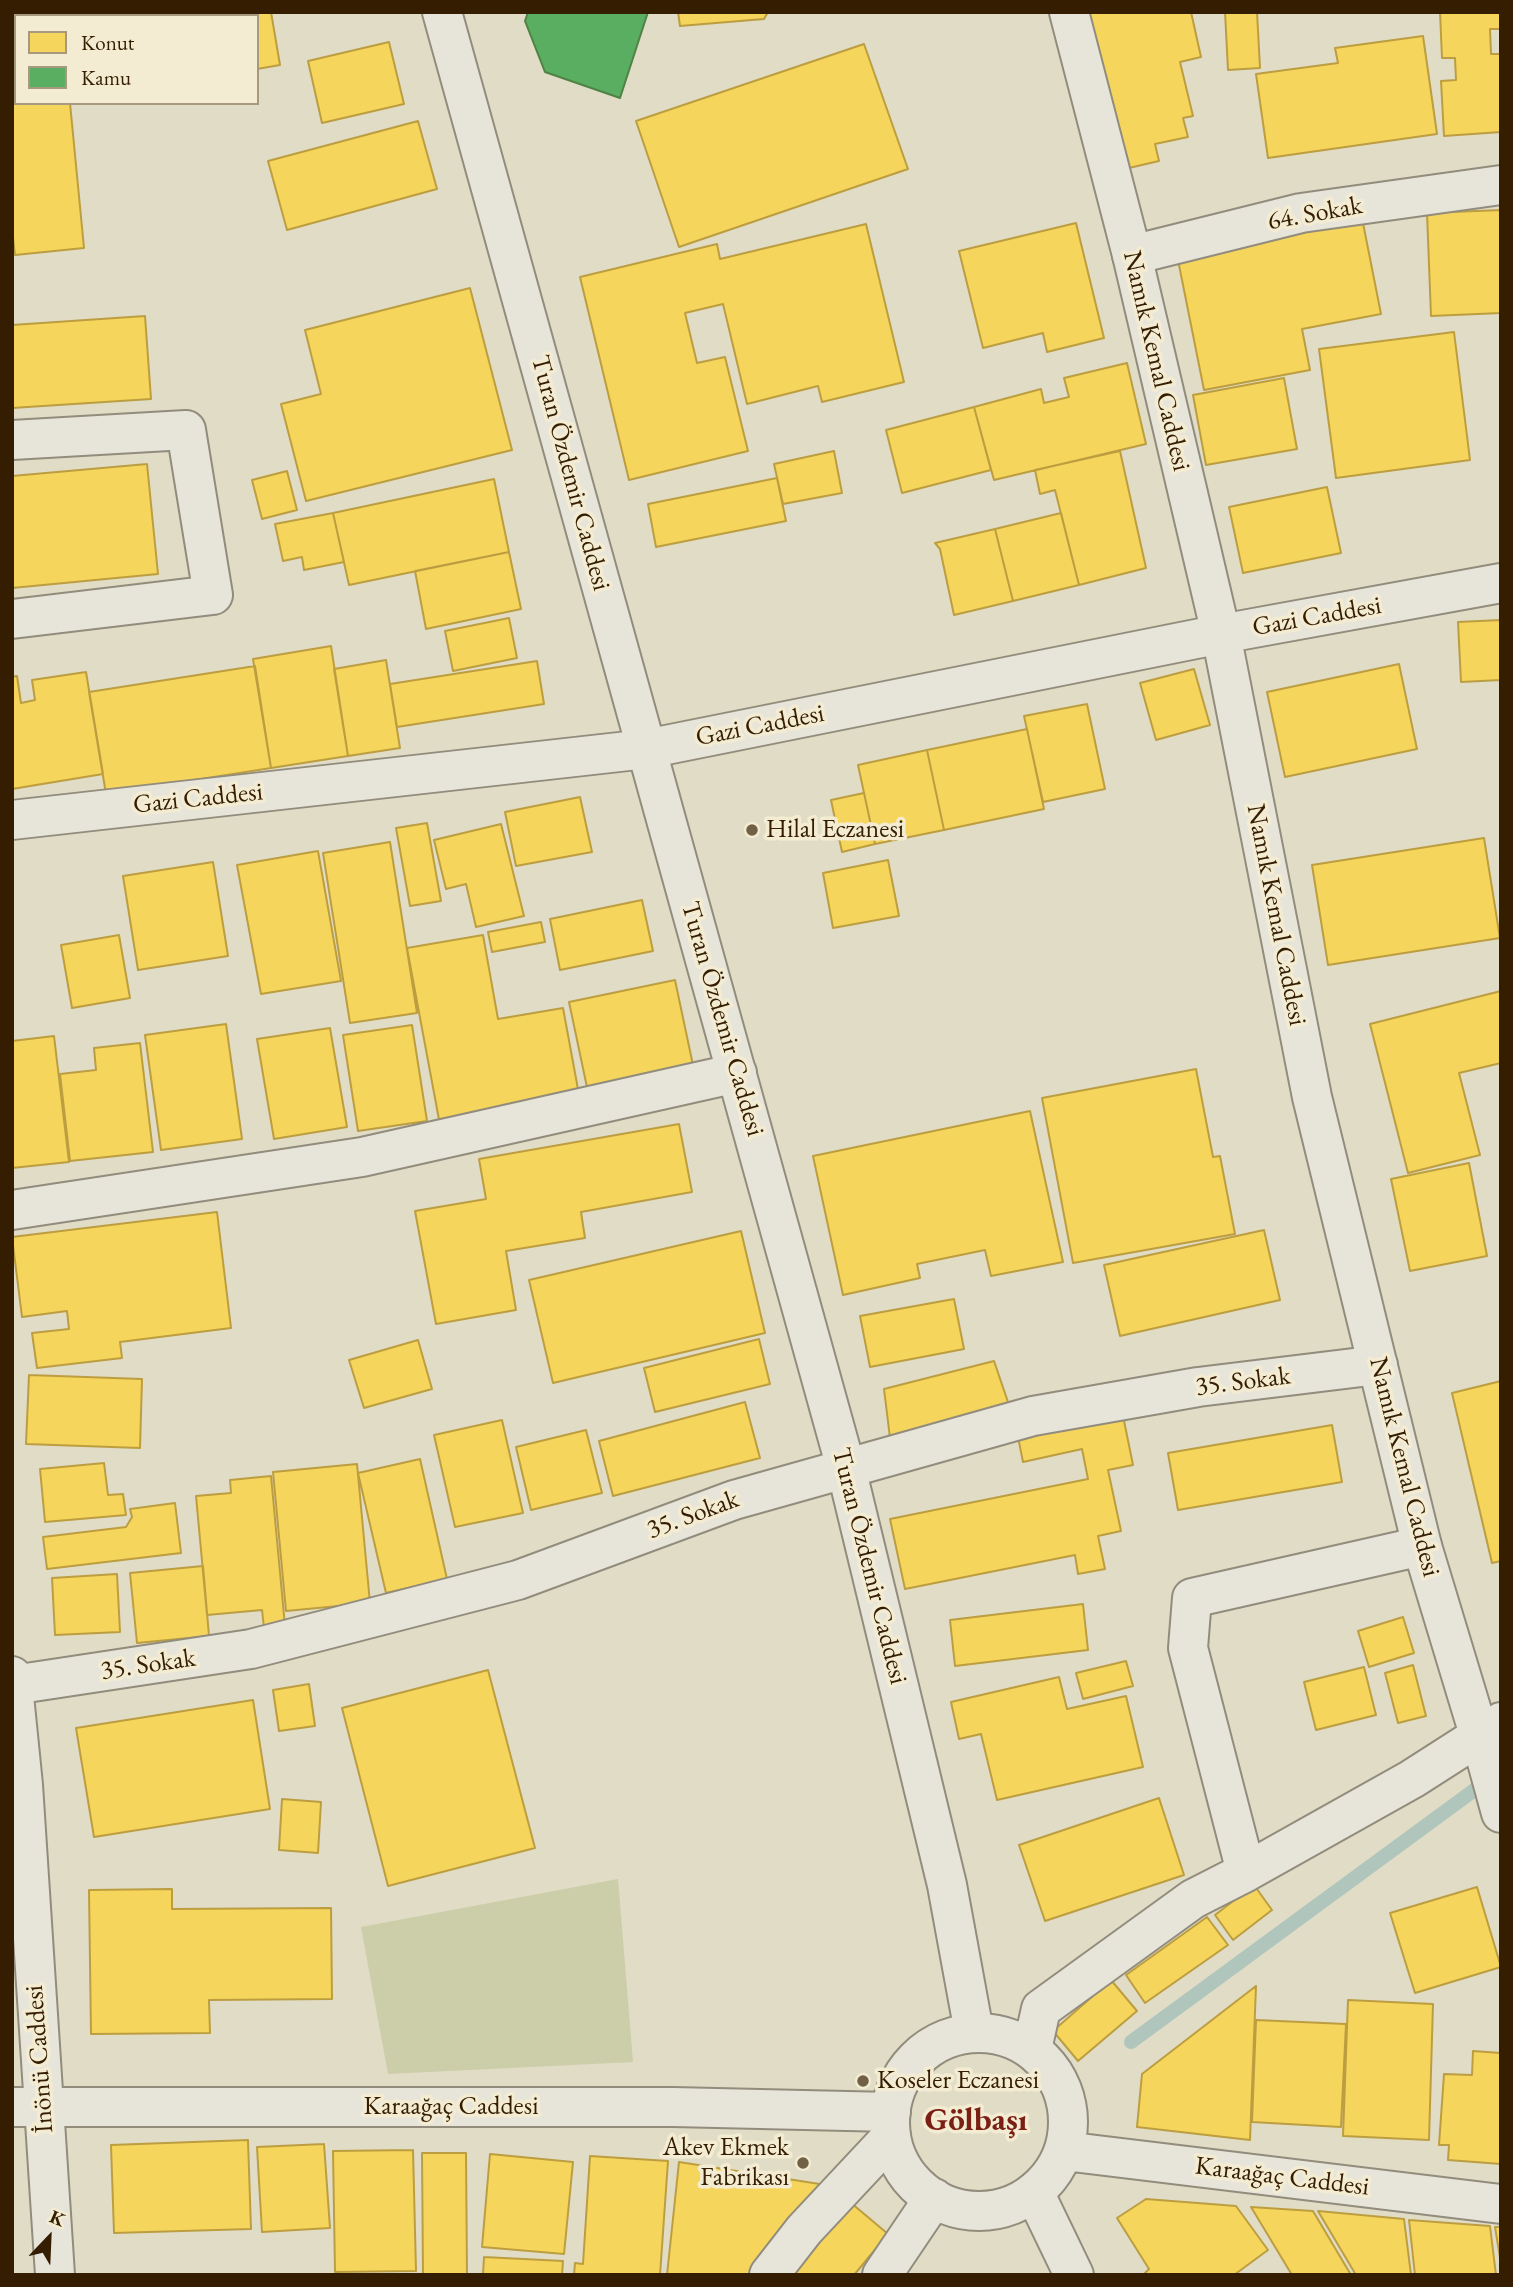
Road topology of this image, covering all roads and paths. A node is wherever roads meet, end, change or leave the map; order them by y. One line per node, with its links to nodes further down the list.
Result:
1 (442, 12): 9 (street, Turan Özdemir Caddesi)
2 (1069, 12): 4 (street, Namık Kemal Caddesi)
3 (1501, 185): 4 (street, 64. Sokak)
4 (1132, 255): 8 (street, Namık Kemal Caddesi)
5 (12, 440): 7 (street)
6 (1501, 583): 8 (street, Gazi Caddesi)
7 (12, 619)
8 (1221, 634): 9 (street, Gazi Caddesi); 13 (street, Namık Kemal Caddesi)
9 (646, 749): 10 (street, Gazi Caddesi); 11 (street, Turan Özdemir Caddesi)
10 (12, 820)
11 (737, 1073): 12 (street); 14 (street, Turan Özdemir Caddesi)
12 (12, 1210)
13 (1378, 1365): 14 (street, 35. Sokak); 15 (street, Namık Kemal Caddesi)
14 (846, 1468): 17 (street, 35. Sokak); 21 (street, Turan Özdemir Caddesi)
15 (1422, 1546): 18 (street, Namık Kemal Caddesi); 20 (street)
16 (12, 1676): 17 (street, İnönü Caddesi)
17 (13, 1685): 23 (street, İnönü Caddesi)
18 (1489, 1736): 19 (street, Namık Kemal Caddesi); 20 (street)
19 (1501, 1812)
20 (1246, 1872): 22 (street)
21 (974, 2032): 22 (street); 24 (street)
22 (1032, 2049): 25 (street)
23 (27, 2106): 24 (street, Karaağaç Caddesi); 29 (street, İnönü Caddesi)
24 (891, 2124): 27 (street); 30 (street)
25 (1064, 2151): 26 (street); 28 (street, Karaağaç Caddesi)
26 (1034, 2192): 27 (street); 32 (street)
27 (934, 2198): 31 (street)
28 (1501, 2204)
29 (55, 2275)
30 (769, 2275)
31 (883, 2275)
32 (1074, 2275)

